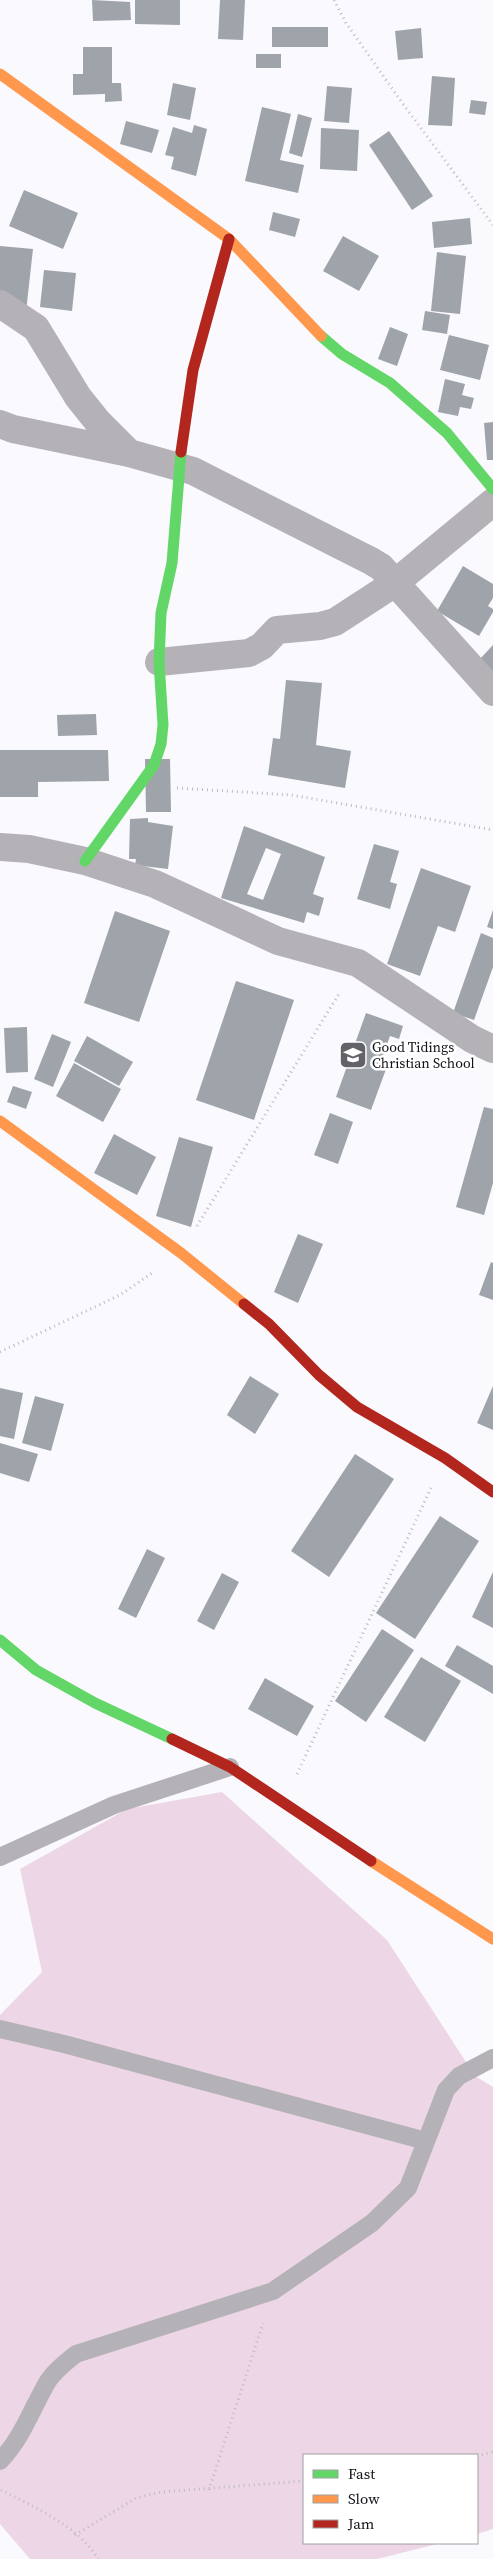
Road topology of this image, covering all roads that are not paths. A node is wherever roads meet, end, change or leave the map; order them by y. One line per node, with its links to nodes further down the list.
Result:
1 (0, 74): 2 (street)
2 (229, 239): 6 (street); 7 (street)
3 (0, 304): 5 (street)
4 (0, 424): 5 (street)
5 (129, 453): 6 (street)
6 (179, 468): 9 (street); 10 (street)
7 (493, 489)
8 (493, 502): 9 (street)
9 (395, 583): 10 (street); 11 (street)
10 (159, 662): 13 (street)
11 (493, 692)
12 (0, 847): 13 (street)
13 (85, 861): 14 (street)
14 (493, 1049)
15 (0, 1121): 16 (street)
16 (493, 1492)
17 (0, 1640): 18 (street)
18 (230, 1766): 19 (lane); 20 (street)
19 (0, 1857)
20 (493, 1939)
21 (0, 2029): 23 (lane)
22 (493, 2058): 23 (lane)
23 (426, 2141): 24 (lane)
24 (0, 2461)

